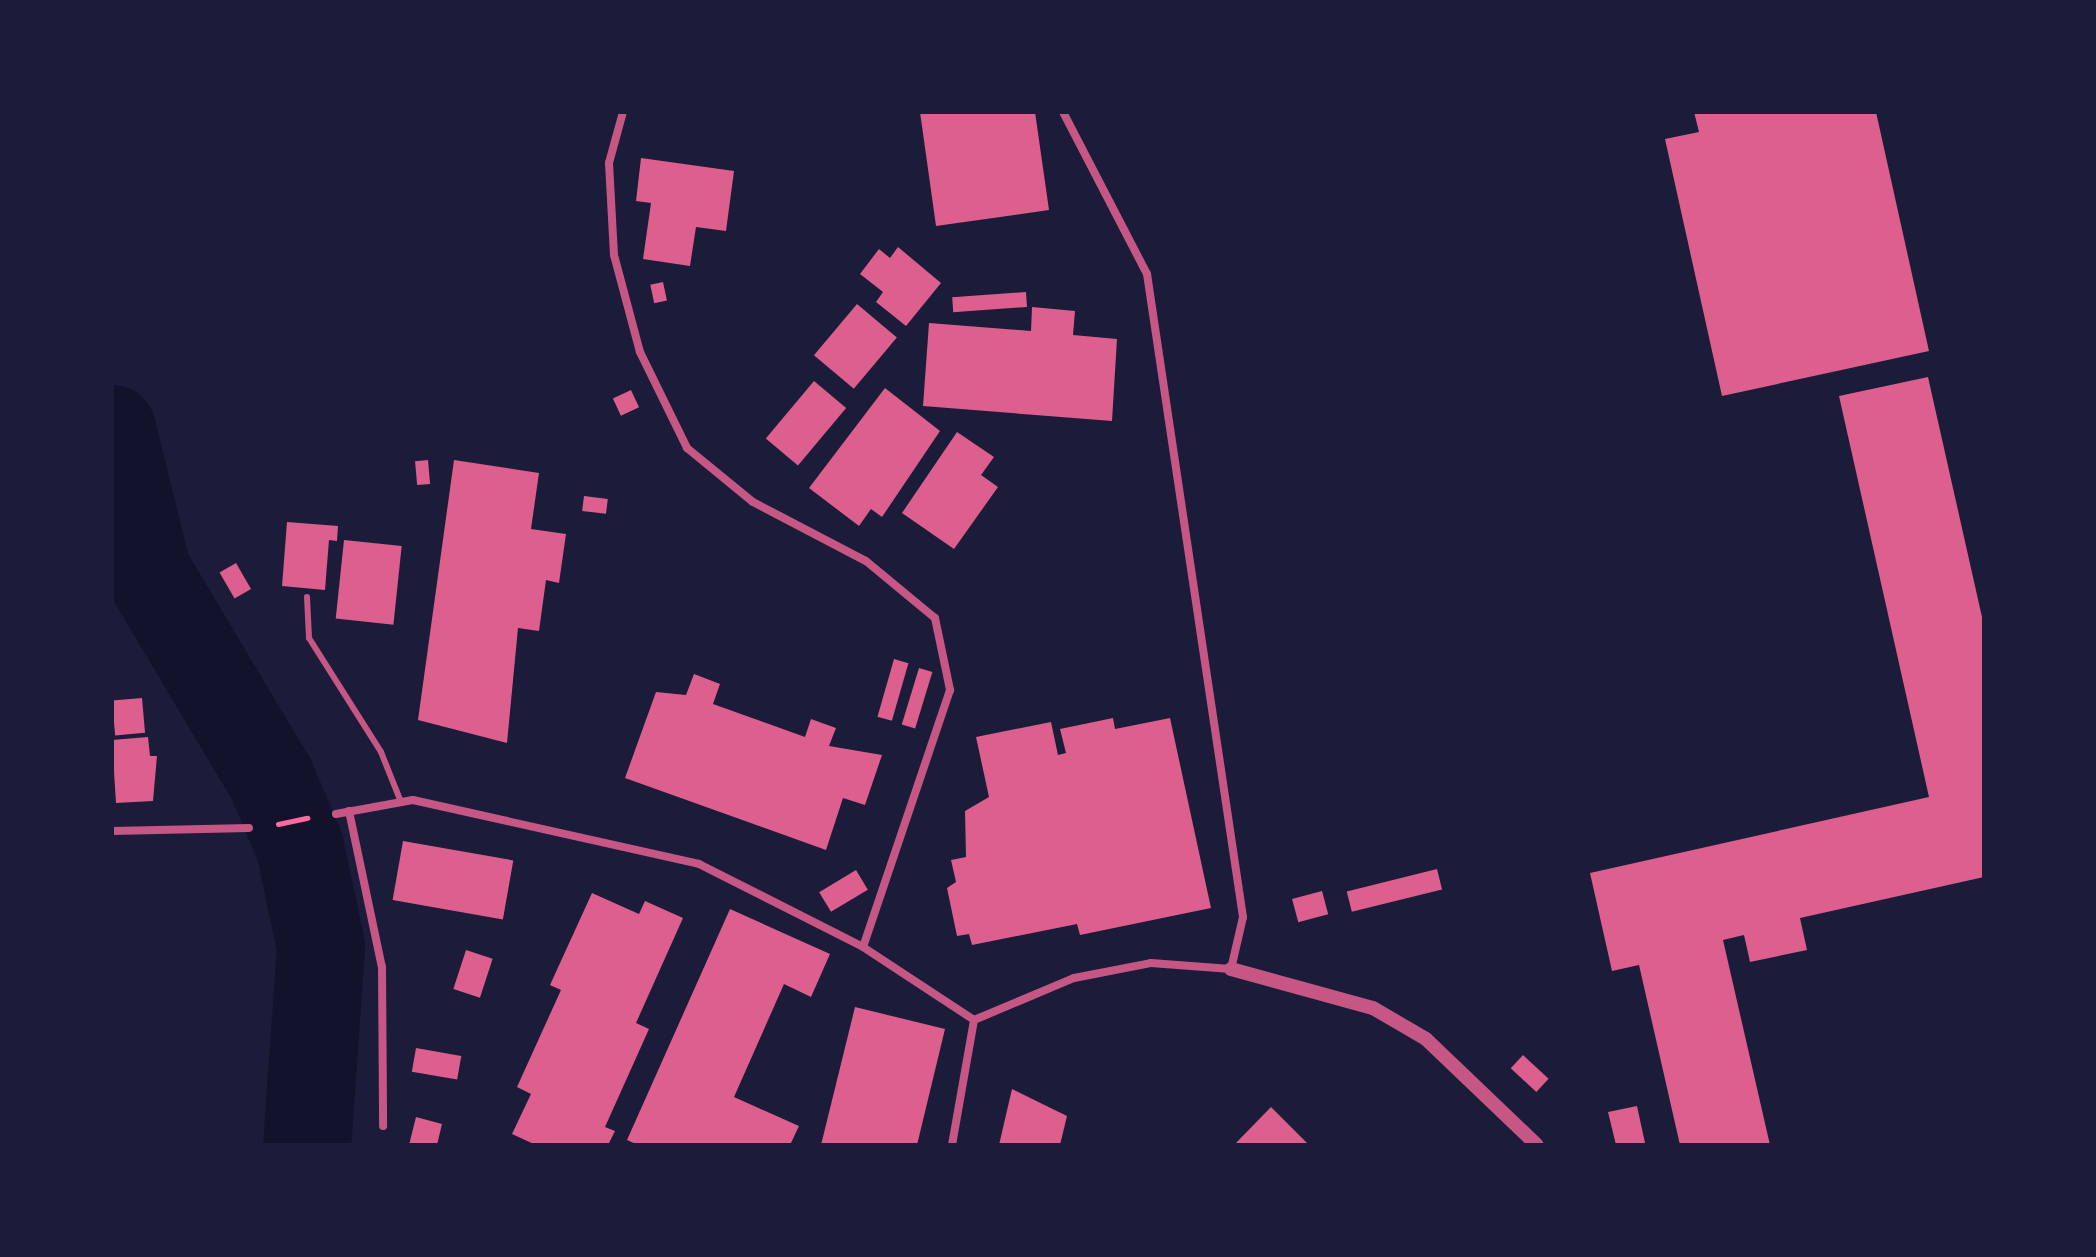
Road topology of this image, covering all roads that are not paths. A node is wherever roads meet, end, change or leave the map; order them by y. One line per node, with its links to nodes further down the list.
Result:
1 (623, 112): 9 (street)
2 (1063, 112): 10 (street)
3 (307, 597): 4 (lane)
4 (401, 802): 5 (street); 9 (street)
5 (349, 811): 6 (street); 12 (street)
6 (336, 814)
7 (249, 828): 8 (street)
8 (112, 831)
9 (863, 947): 11 (street)
10 (1231, 969): 11 (street); 14 (street)
11 (974, 1020): 13 (street)
12 (383, 1126)
13 (952, 1145)
14 (1537, 1145)

